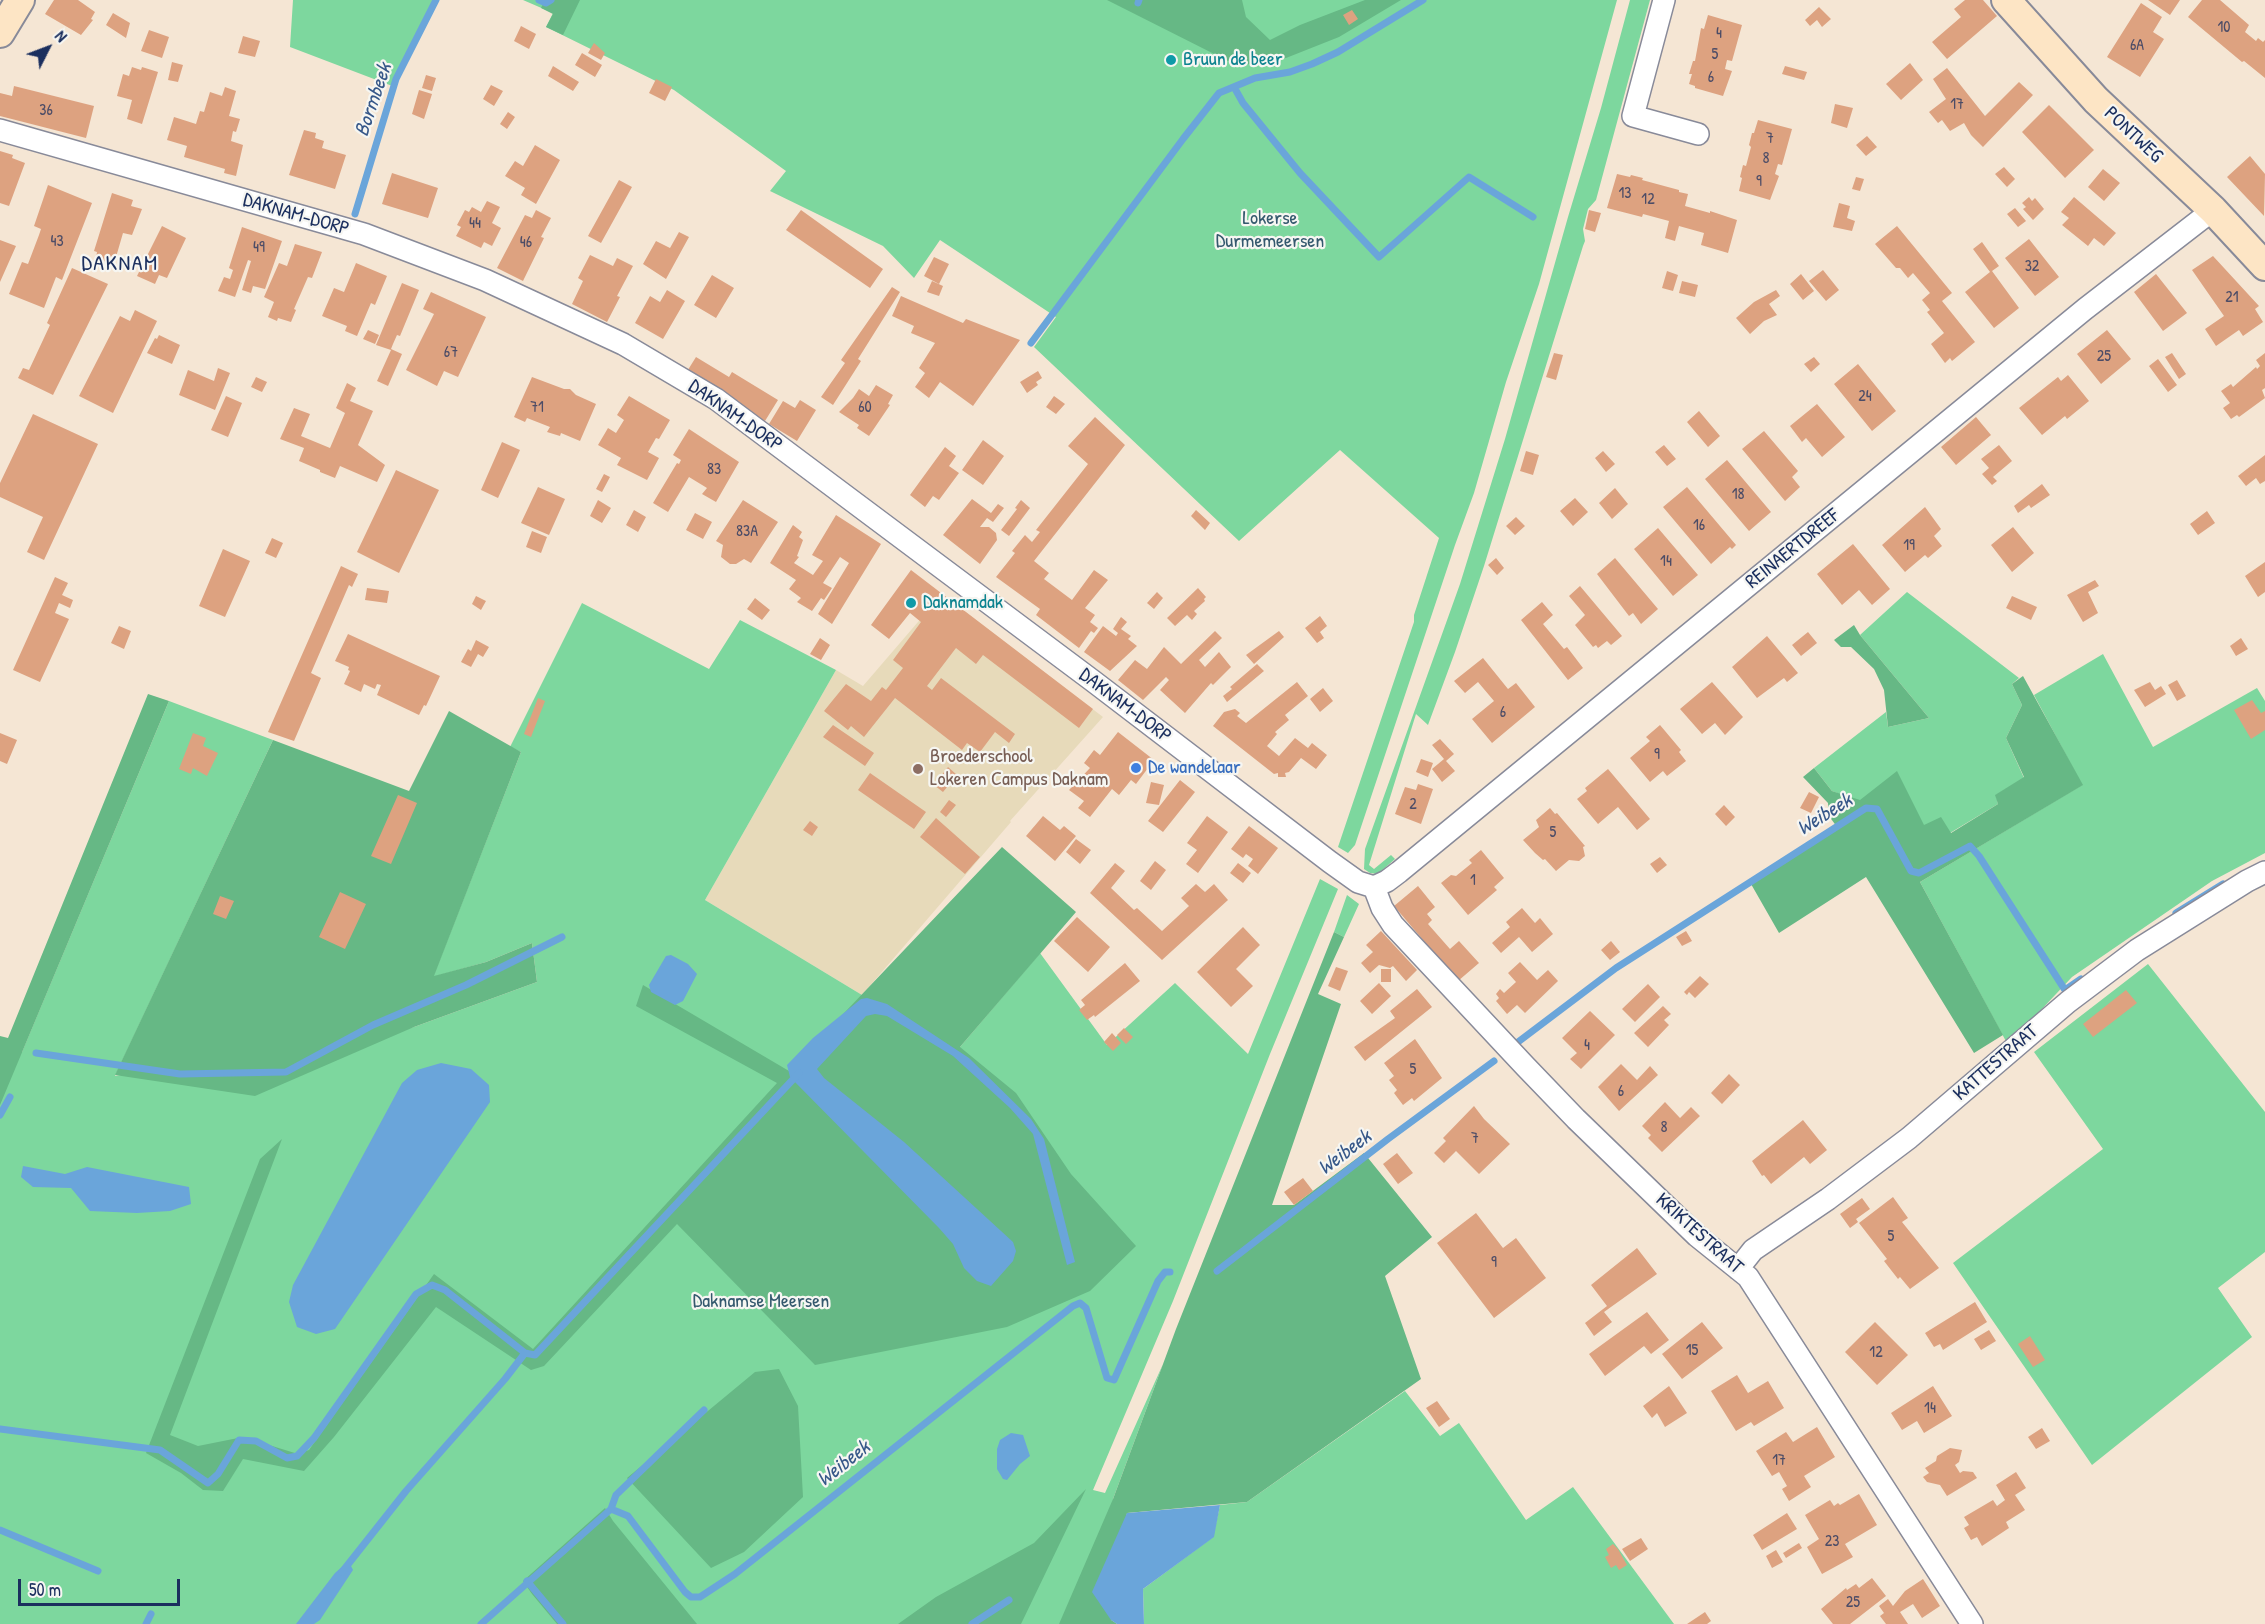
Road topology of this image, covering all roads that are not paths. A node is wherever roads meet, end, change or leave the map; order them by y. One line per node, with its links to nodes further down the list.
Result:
1 (21, 0): 4 (street)
2 (1664, 0): 6 (street)
3 (2006, 0): 7 (street, PONTWEG)
4 (0, 33)
5 (0, 130): 10 (street, DAKNAM-DORP)
6 (1698, 134)
7 (2213, 210): 8 (street, PONTWEG); 10 (street, REINAERTDREEF)
8 (2265, 266)
9 (2265, 872): 11 (street, KATTESTRAAT)
10 (1374, 886): 11 (street, KRIKTESTRAAT)
11 (1737, 1269): 12 (street, KRIKTESTRAAT)
12 (1972, 1624)

